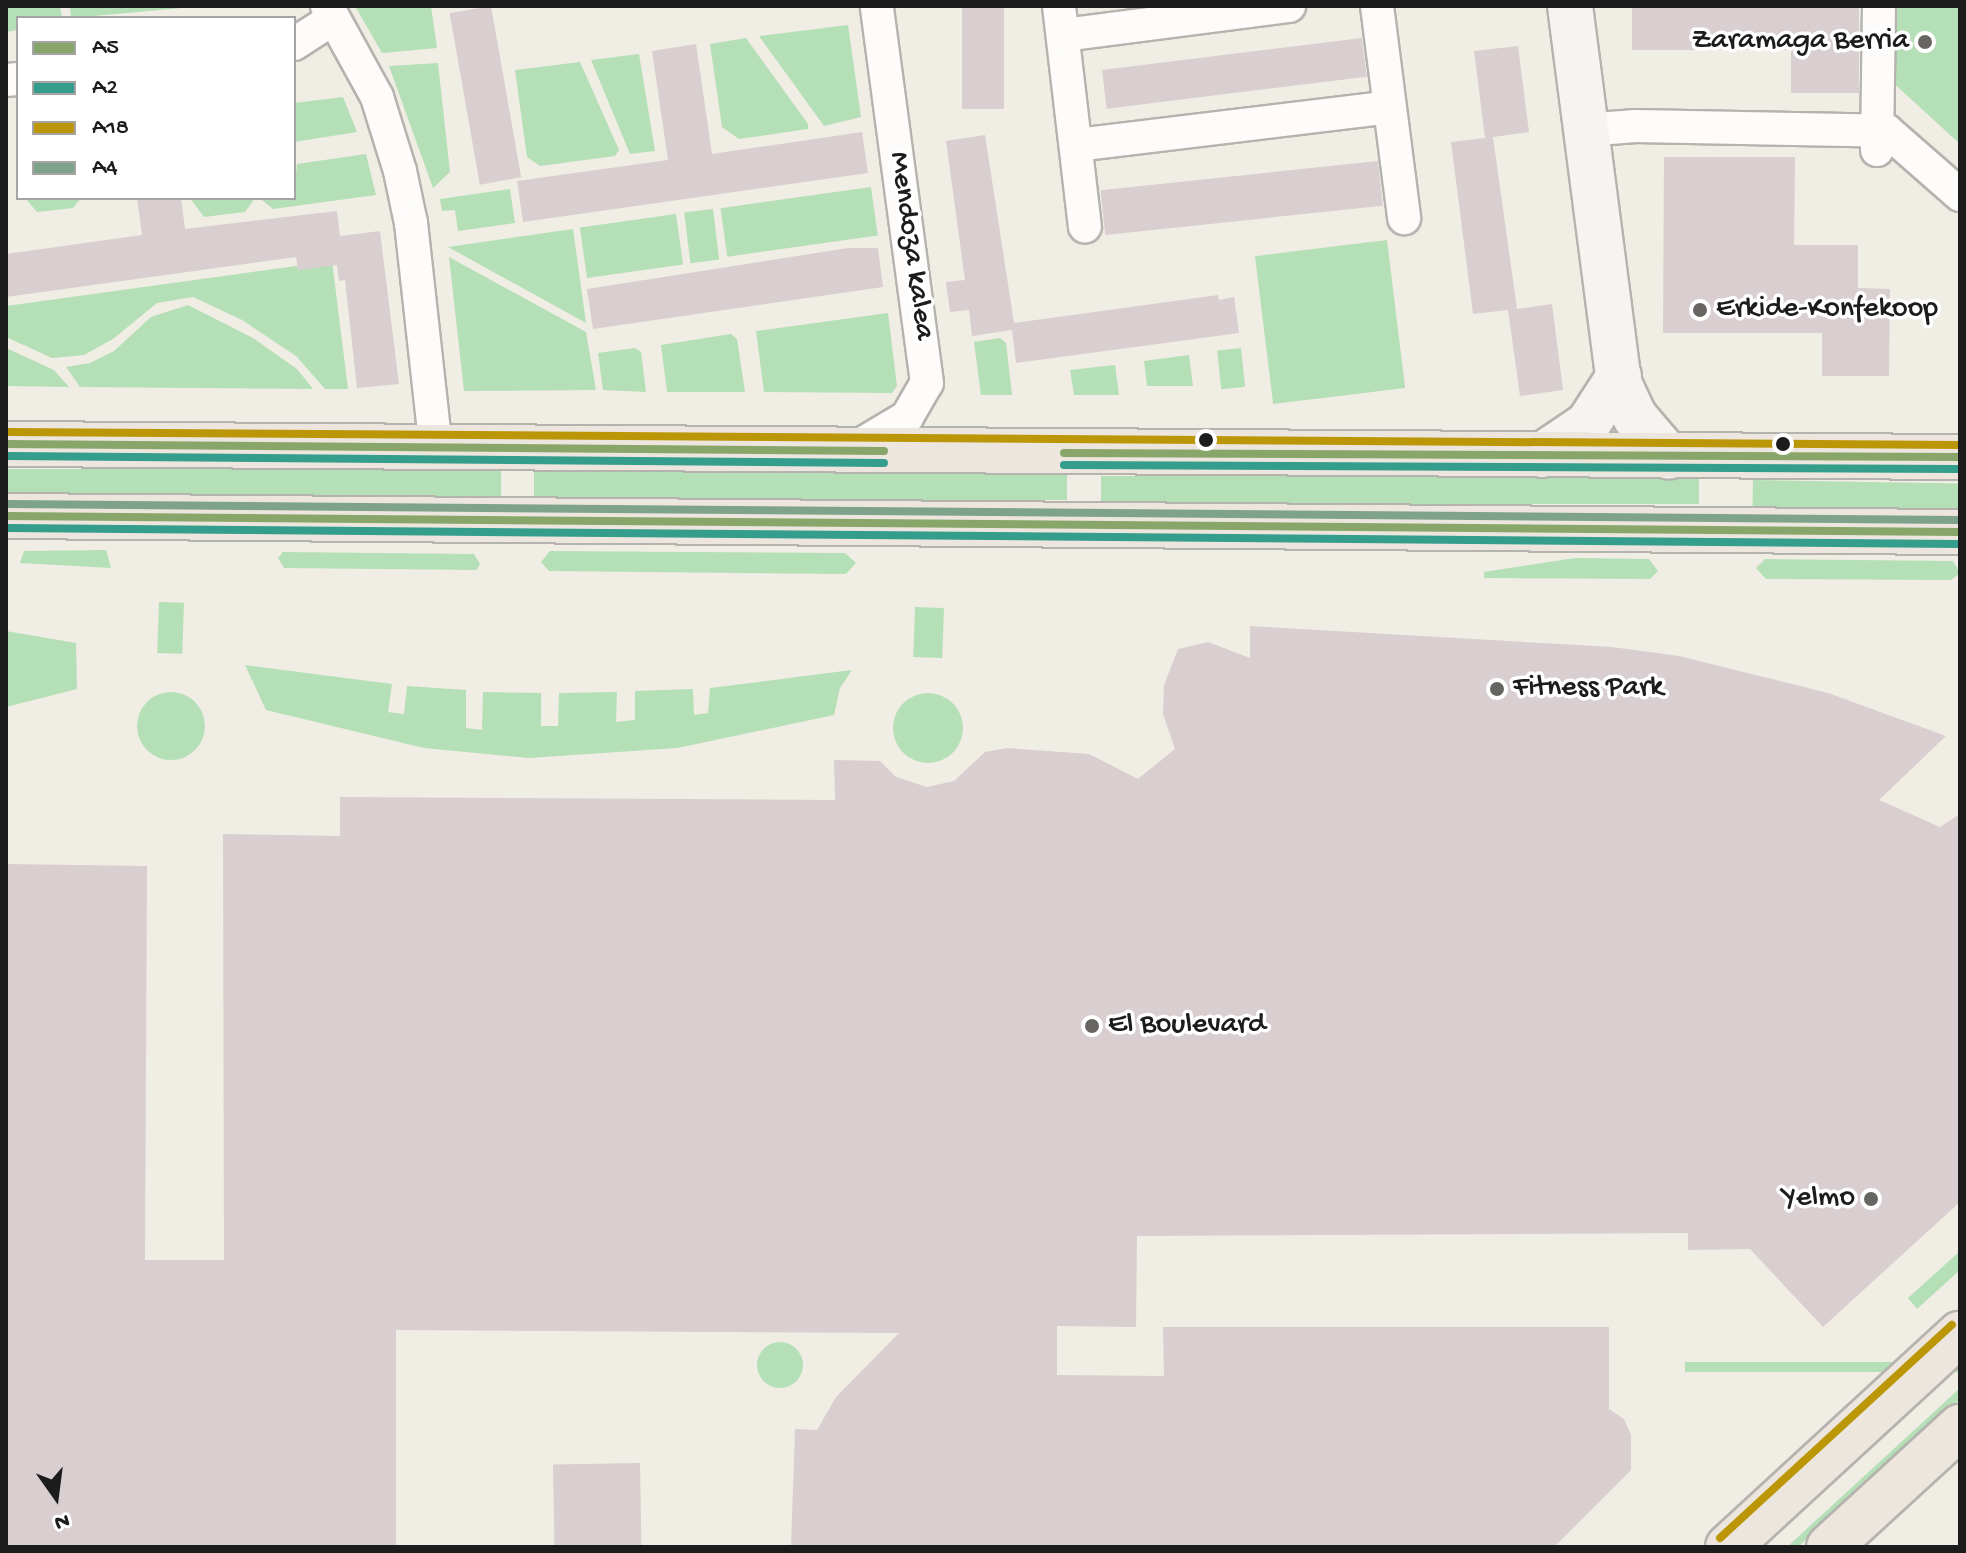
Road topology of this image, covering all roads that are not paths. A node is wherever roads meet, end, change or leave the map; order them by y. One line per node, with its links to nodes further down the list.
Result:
1 (877, 6): 19 (street, Mendoza kalea)
2 (1289, 6): 7 (street)
3 (1377, 6): 9 (street)
4 (1570, 6): 10 (street)
5 (1879, 6): 11 (street)
6 (330, 12): 8 (street); 18 (street)
7 (1061, 20): 12 (street)
8 (296, 42)
9 (1389, 107): 12 (street); 14 (street)
10 (1584, 130): 11 (street); 16 (street)
11 (1876, 140): 13 (street)
12 (1077, 145): 15 (street)
13 (1960, 195)
14 (1404, 218)
15 (1085, 226)
16 (1619, 376): 20 (street); 21 (street)
17 (6, 444): 18 (main road)
18 (436, 448): 19 (main road)
19 (852, 450): 20 (main road)
20 (1542, 455): 21 (main road)
21 (1669, 457): 22 (main road)
22 (1960, 457)
23 (6, 516): 24 (main road)
24 (1960, 532)
25 (1960, 1334): 27 (main road)
26 (1960, 1427): 28 (main road)
27 (1728, 1547)
28 (1829, 1547)

